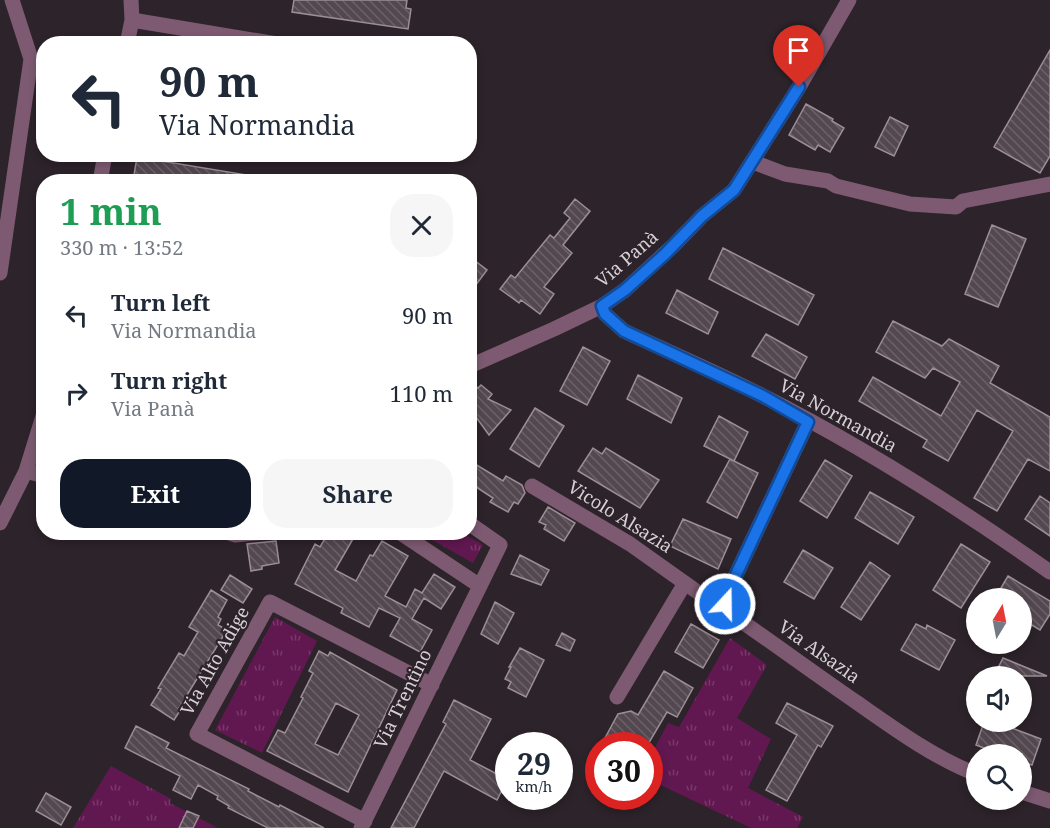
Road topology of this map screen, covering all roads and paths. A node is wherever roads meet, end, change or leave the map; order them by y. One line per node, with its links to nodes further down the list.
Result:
1 (12, 0): 9 (street)
2 (131, 0): 4 (street)
3 (849, 0): 7 (street, Via Panà)
4 (132, 20): 5 (street); 6 (street)
5 (129, 36)
6 (229, 36)
7 (753, 162): 10 (street); 12 (street, Via Panà)
8 (0, 172): 9 (street)
9 (16, 174): 11 (street)
10 (1050, 184)
11 (0, 273)
12 (602, 306): 13 (street, Via Panà); 14 (street, Via Normandia)
13 (477, 362)
14 (808, 422): 22 (street, Via Normandia); 25 (street)
15 (36, 439): 16 (street)
16 (26, 471): 17 (street); 19 (street)
17 (36, 474)
18 (532, 486): 23 (street, Vicolo Alsazia)
19 (0, 523)
20 (477, 529): 24 (street, Via Trentino)
21 (412, 540): 24 (street)
22 (1050, 572)
23 (685, 583): 25 (street, Vicolo Alsazia); 27 (street)
24 (480, 586): 26 (street, Via Trentino)
25 (725, 604): 28 (street, Via Alsazia)
26 (432, 685): 31 (street, Via Trentino); 31 (street, Via Alto Adige)
27 (617, 697)
28 (966, 770)
29 (1032, 795): 30 (street)
30 (1050, 801)
31 (363, 825)

